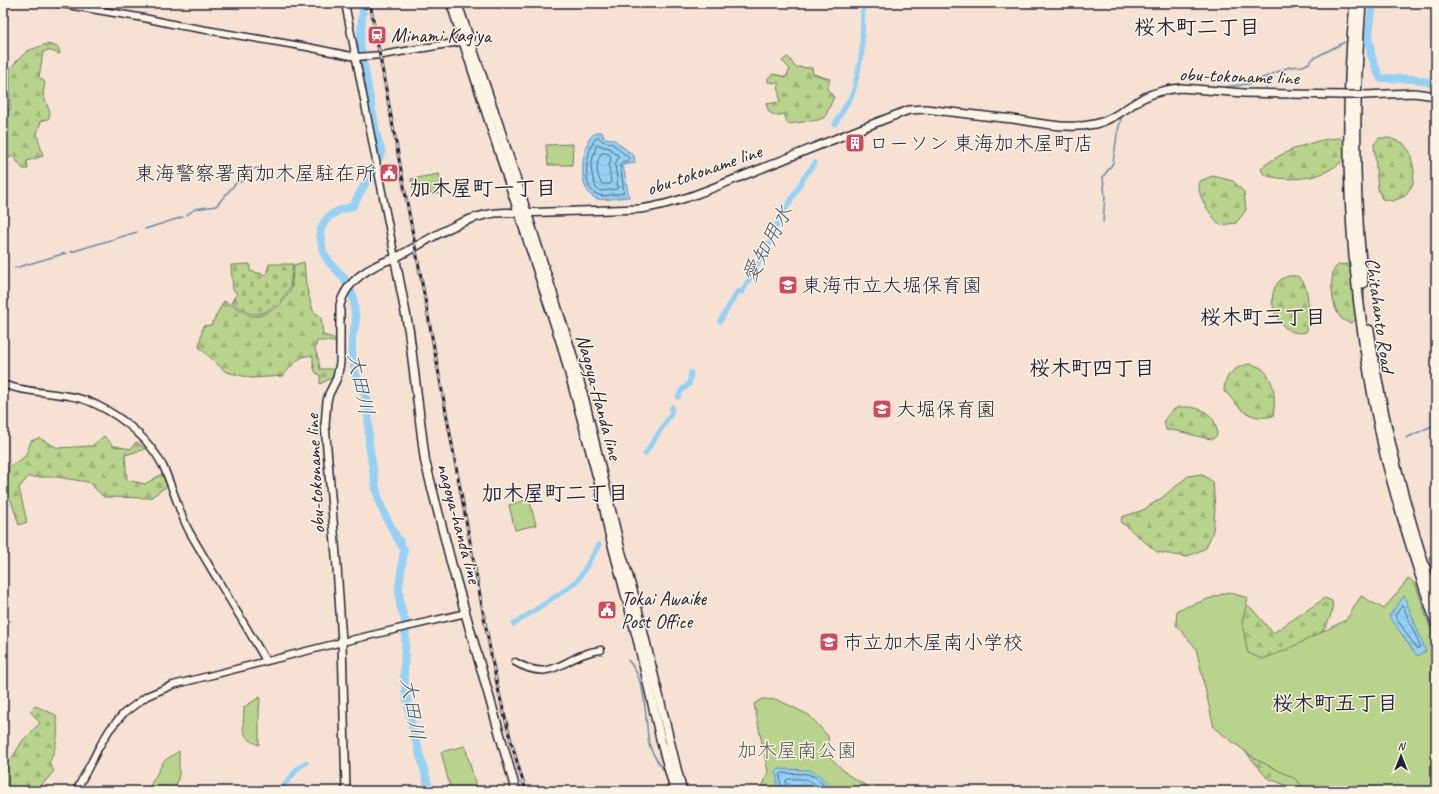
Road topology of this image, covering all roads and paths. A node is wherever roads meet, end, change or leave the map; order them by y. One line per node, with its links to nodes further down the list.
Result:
1 (56, 3): 8 (street)
2 (345, 3): 8 (street)
3 (451, 3): 7 (main road)
4 (457, 3): 7 (main road)
5 (1355, 3): 15 (highway, Chitahanto Road)
6 (1361, 3): 13 (highway, Chitahanto Road)
7 (466, 41): 8 (street); 10 (main road, nagoya-handa line)
8 (361, 57): 11 (street)
9 (1436, 96): 10 (main road, obu-tokoname line, bridge)
10 (523, 213): 11 (main road, obu-tokoname line); 23 (main road, nagoya-handa line); 24 (main road, Nagoya-Handa line)
11 (395, 258): 14 (main road, nagoya-handa line); 16 (main road, obu-tokoname line)
12 (3, 384): 18 (street)
13 (1436, 602)
14 (466, 613): 16 (street); 22 (main road, nagoya-handa line)
15 (1436, 623)
16 (342, 642): 18 (street); 21 (main road, obu-tokoname line)
17 (600, 650): 19 (street)
18 (266, 661): 20 (street)
19 (515, 662)
20 (76, 791)
21 (346, 791)
22 (516, 791)
23 (675, 791)
24 (682, 791)

